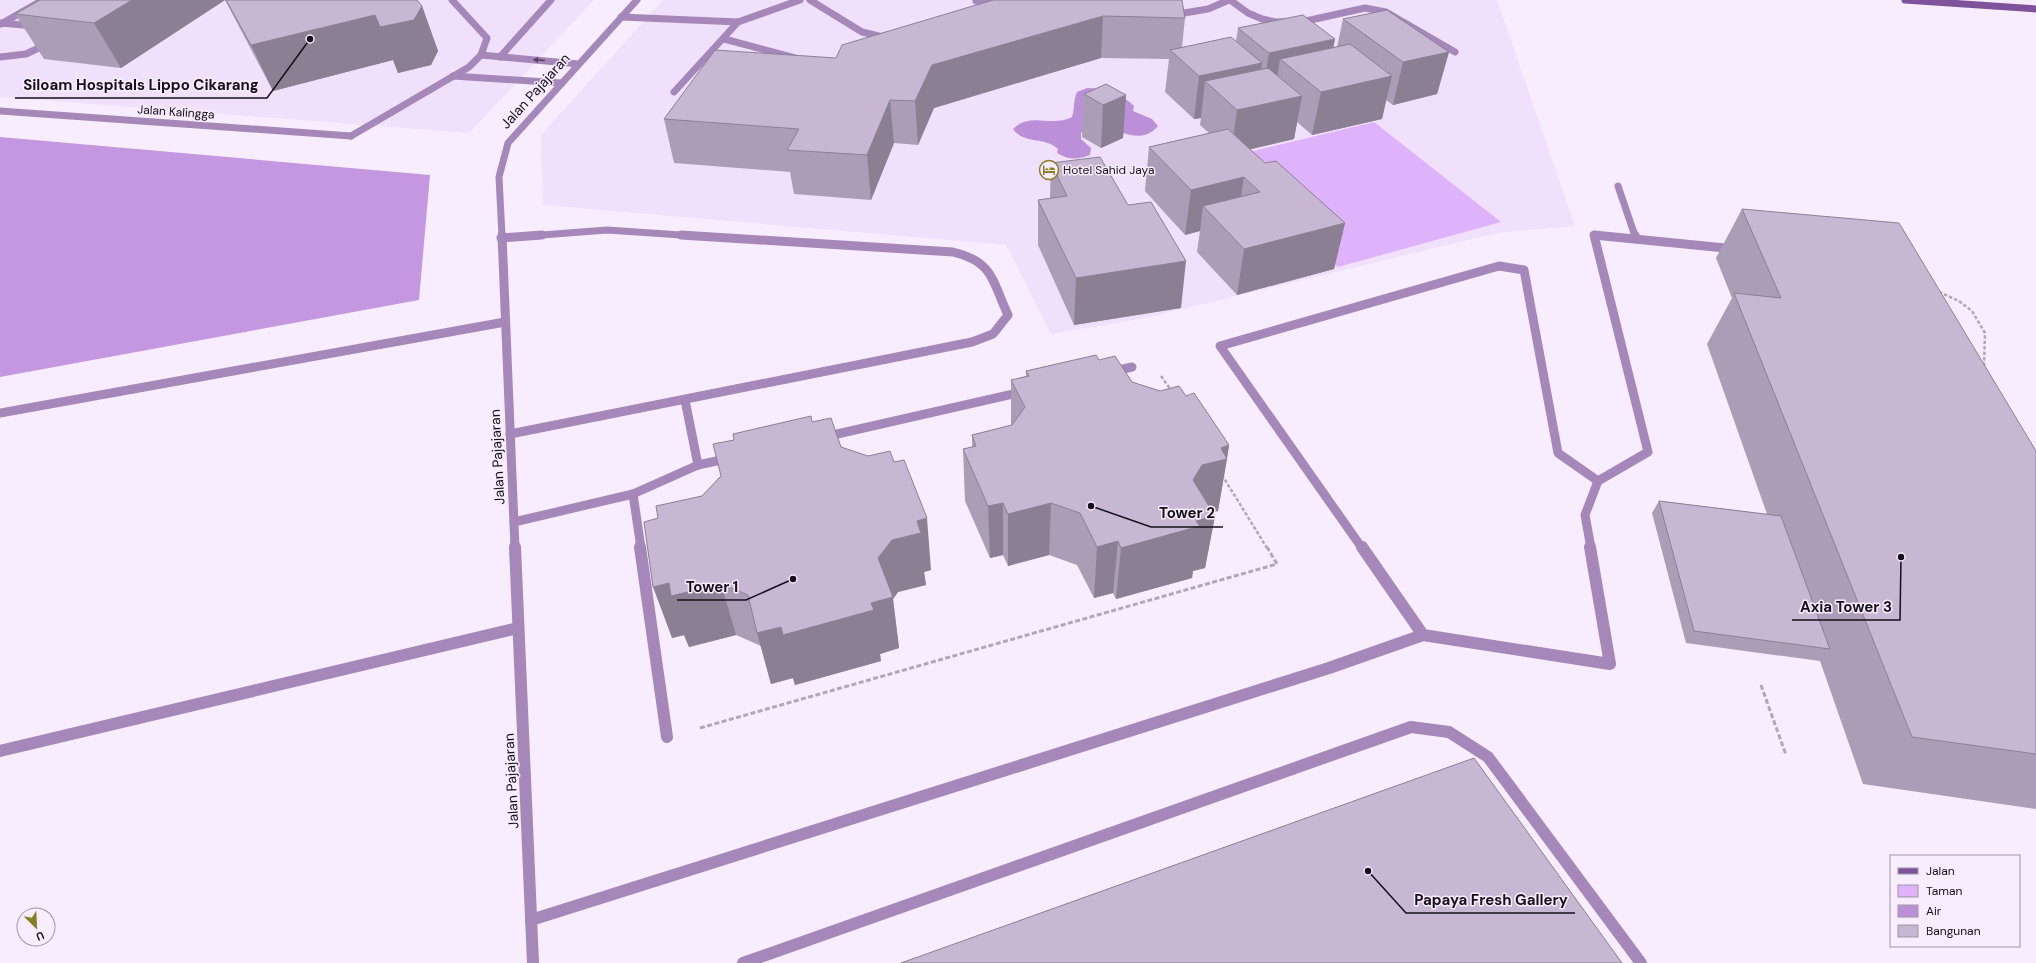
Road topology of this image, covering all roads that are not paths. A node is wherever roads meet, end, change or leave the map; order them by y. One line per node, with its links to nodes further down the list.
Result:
1 (43, 0): 16 (street)
2 (452, 0): 22 (street)
3 (636, 0): 14 (street, Jalan Pajajaran)
4 (800, 0): 15 (street)
5 (810, 0): 20 (street)
6 (975, 0): 10 (street); 11 (street)
7 (1230, 0): 13 (street); 21 (street)
8 (1905, 0): 12 (street)
9 (550, 1): 24 (street)
10 (1001, 3)
11 (978, 8)
12 (2036, 9)
13 (1161, 16)
14 (621, 17): 15 (street); 26 (street, Jalan Pajajaran)
15 (738, 22): 19 (street)
16 (1, 24): 17 (street)
17 (39, 26)
18 (58, 37): 23 (street)
19 (724, 39): 25 (street); 29 (street)
20 (896, 40)
21 (1455, 52)
22 (482, 55): 24 (street); 27 (street)
23 (0, 57)
24 (500, 57): 26 (street, one-way to 24)
25 (804, 60)
26 (578, 64): 28 (street, Jalan Pajajaran)
27 (453, 76): 28 (street); 30 (street, Jalan Kalingga)
28 (562, 83): 32 (street, Jalan Pajajaran)
29 (674, 92)
30 (0, 111)
31 (1618, 186): 33 (street)
32 (501, 238): 35 (street, Jalan Pajajaran); 39 (street)
33 (1636, 239): 34 (street); 45 (street)
34 (1745, 250)
35 (505, 322): 40 (street); 41 (street, Jalan Pajajaran)
36 (1132, 366): 37 (street)
37 (1101, 374)
38 (1031, 390): 42 (street)
39 (685, 400): 41 (street); 44 (street)
40 (0, 413)
41 (510, 434): 47 (street, Jalan Pajajaran)
42 (814, 439)
43 (737, 456): 44 (street)
44 (698, 465): 46 (street)
45 (1598, 481): 49 (street); 49 (street)
46 (633, 494): 47 (street); 50 (street)
47 (514, 522): 48 (street, Jalan Pajajaran)
48 (518, 628): 51 (street); 52 (street, Jalan Pajajaran)
49 (1423, 634): 52 (street)
50 (667, 737)
51 (0, 751)
52 (532, 920): 53 (street, Jalan Pajajaran)
53 (533, 963)
54 (743, 963): 55 (street)
55 (1641, 963)

